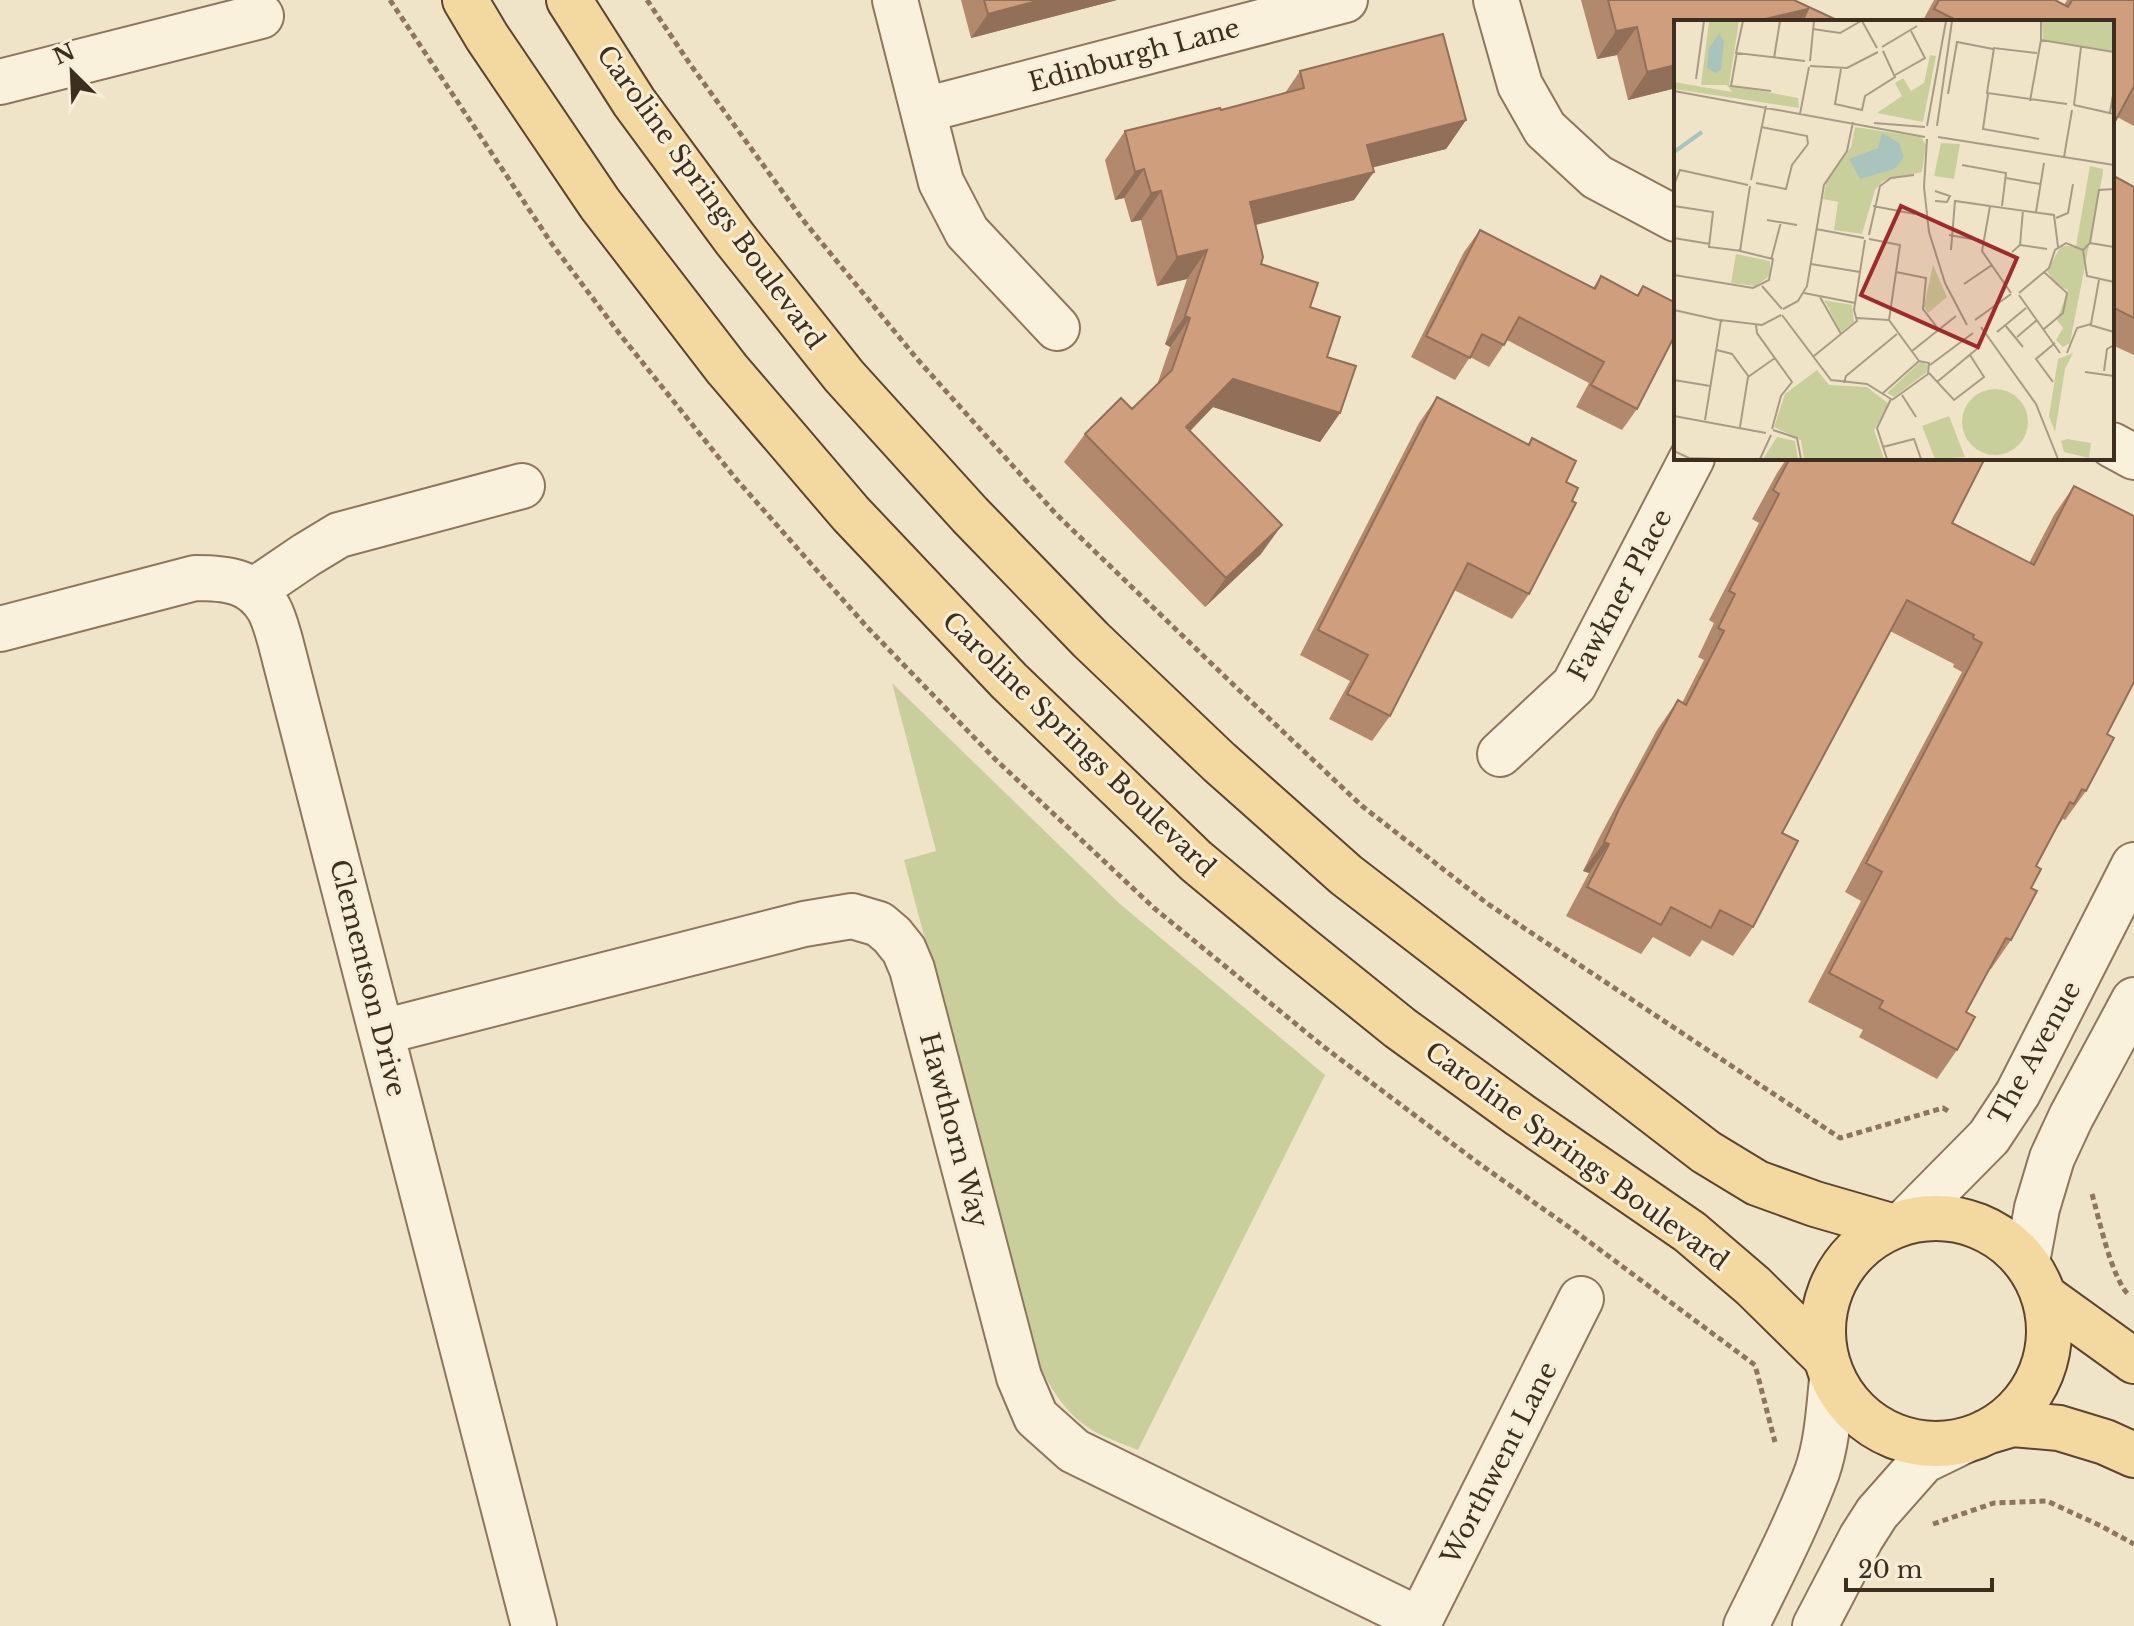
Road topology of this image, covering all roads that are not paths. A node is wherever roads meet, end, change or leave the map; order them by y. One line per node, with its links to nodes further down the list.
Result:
1 (465, 0): 25 (main road, Caroline Springs Boulevard)
2 (569, 0): 21 (main road, Caroline Springs Boulevard)
3 (895, 0): 8 (street)
4 (1345, 0): 8 (street, Edinburgh Lane)
5 (1496, 0): 9 (street)
6 (261, 16): 7 (street)
7 (0, 82)
8 (924, 110): 10 (street)
9 (1674, 218)
10 (1057, 328)
11 (2114, 446): 12 (street)
12 (2134, 457)
13 (1691, 460): 17 (street, Fawkner Place)
14 (522, 486): 15 (street)
15 (253, 591): 16 (street); 20 (street, Clementson Drive)
16 (0, 629)
17 (1500, 754)
18 (2134, 865): 21 (street, The Avenue)
19 (2134, 1000): 22 (street)
20 (382, 1032): 28 (street, Hawthorn Way); 29 (street, Clementson Drive)
21 (1899, 1223): 22 (main road); 25 (main road)
22 (2036, 1279): 24 (main road); 26 (main road)
23 (1581, 1299): 28 (street, Worthwent Lane)
24 (2134, 1361)
25 (1828, 1368): 26 (main road); 30 (street)
26 (1975, 1437): 27 (main road); 31 (street)
27 (2134, 1455)
28 (1418, 1623)
29 (534, 1626)
30 (1746, 1626)
31 (1815, 1626)

